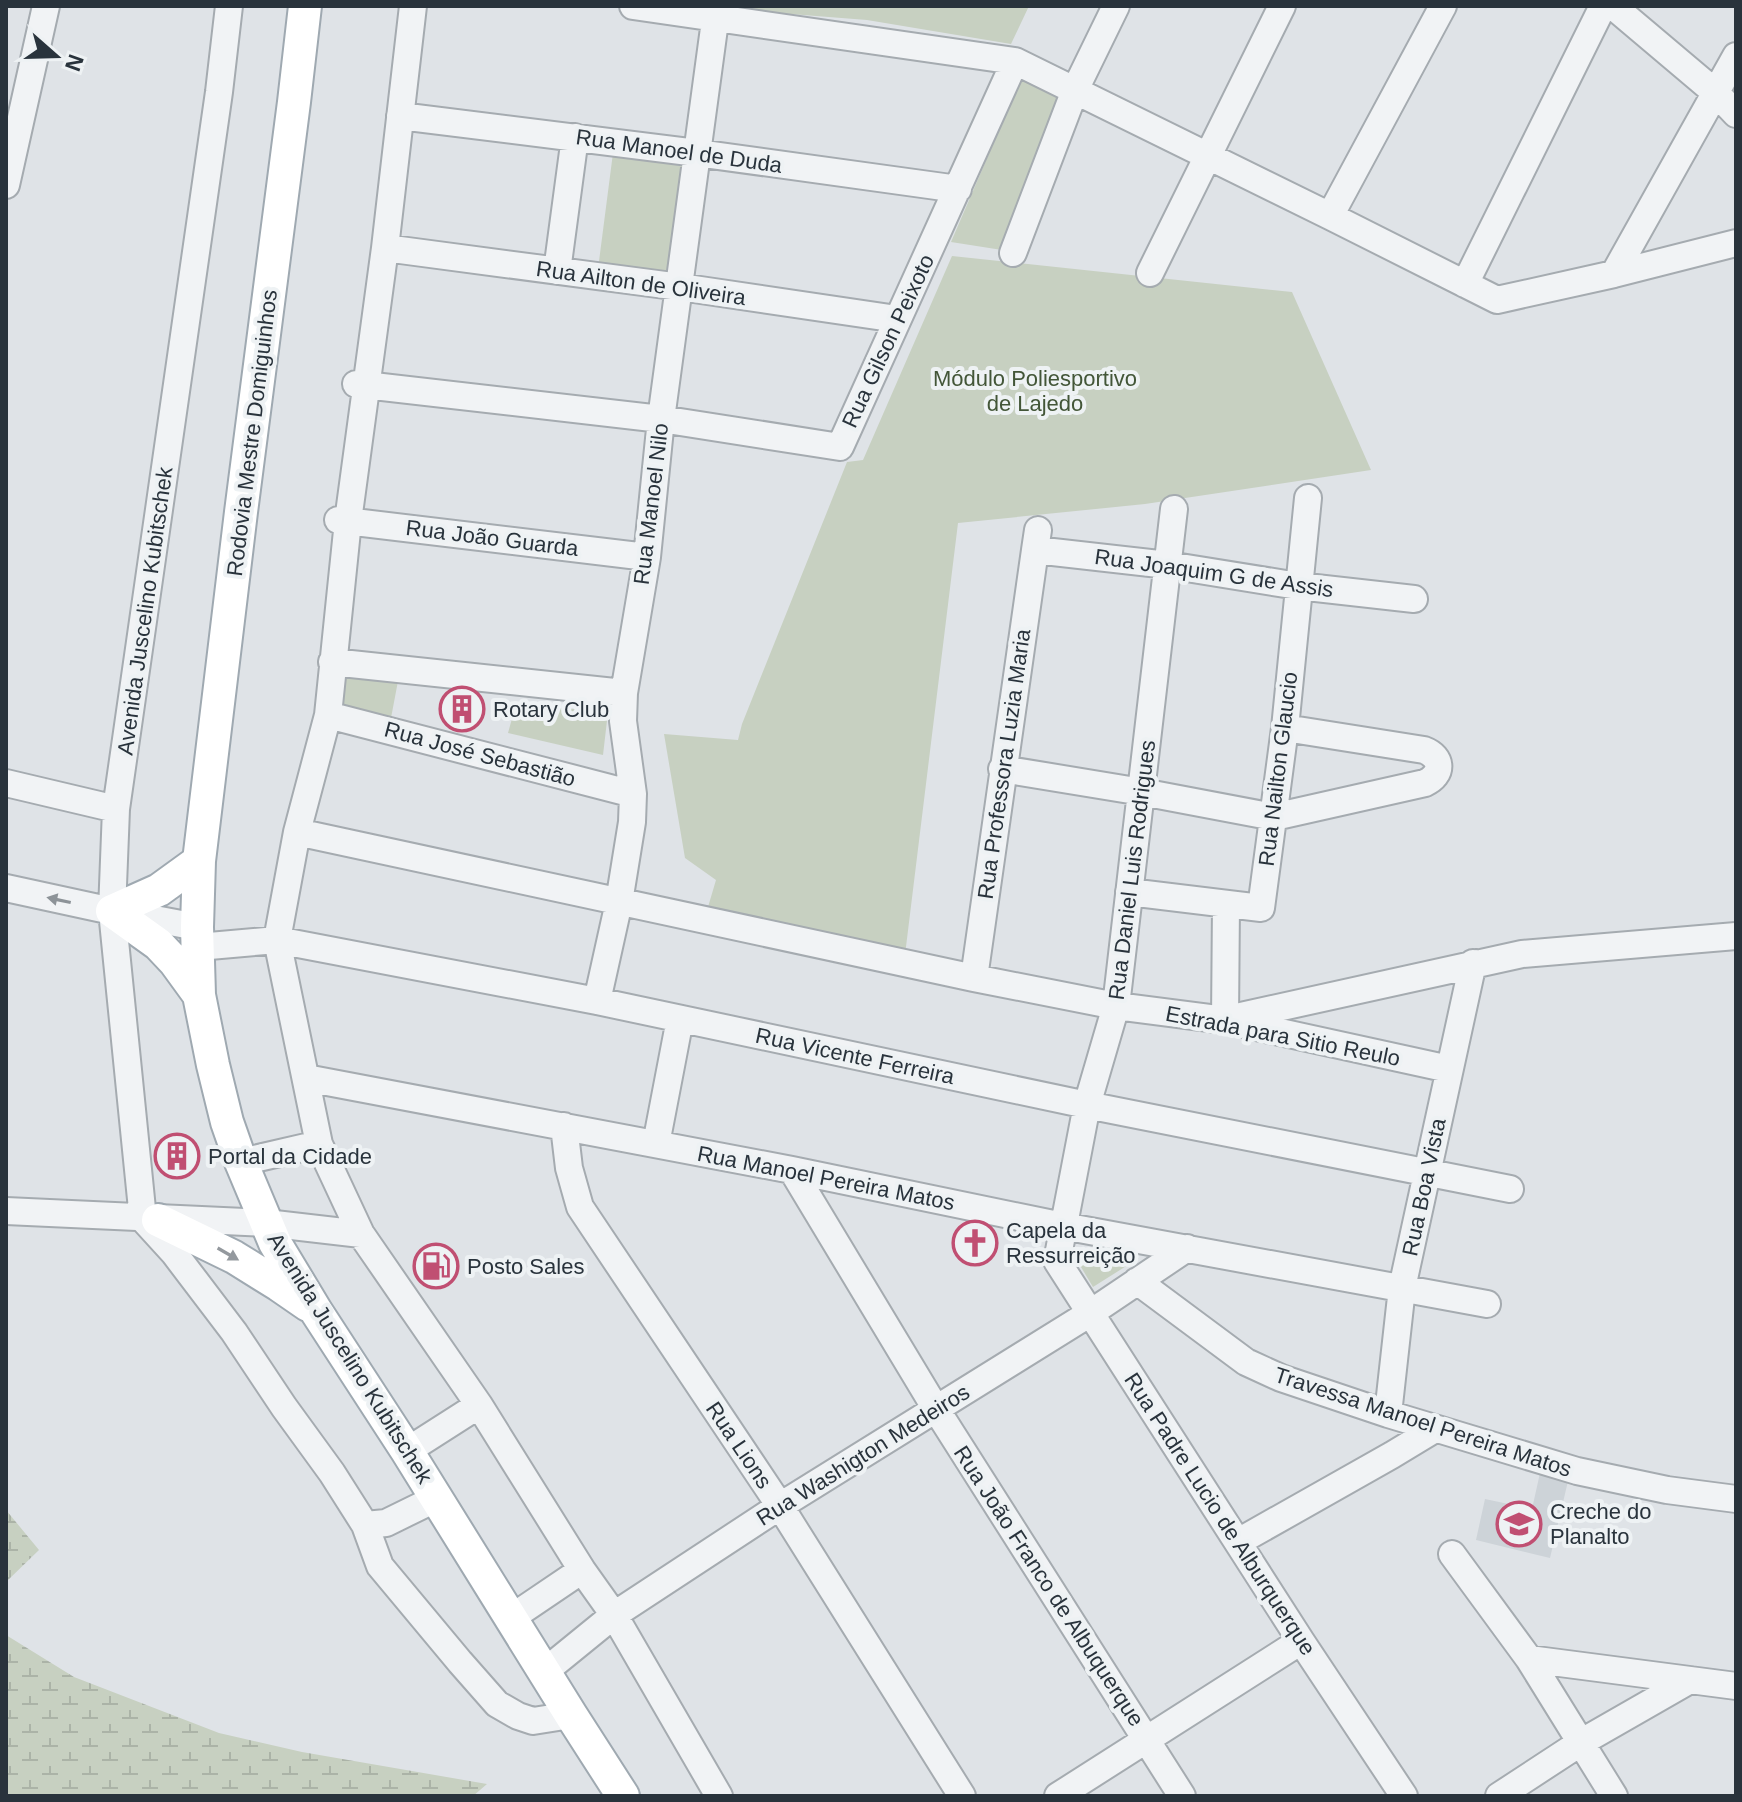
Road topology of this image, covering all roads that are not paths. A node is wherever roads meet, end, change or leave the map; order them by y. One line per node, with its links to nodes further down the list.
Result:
1 (46, 6): 18 (street)
2 (229, 6): 52 (street, Avenida Juscelino Kubitschek)
3 (305, 6): 55 (main road, Rodovia Mestre Domiguinhos)
4 (413, 6): 17 (street)
5 (633, 6): 11 (street)
6 (1116, 6): 14 (street)
7 (1282, 6): 21 (street)
8 (1443, 6): 24 (street)
9 (1603, 6): 31 (street)
10 (1613, 6): 15 (street)
11 (716, 11): 13 (street); 20 (street, Rua Manoel Nilo)
12 (1736, 56): 15 (street)
13 (1015, 61): 14 (street); 23 (street, Rua Gilson Peixoto)
14 (1075, 90): 21 (street); 27 (street)
15 (1716, 93): 16 (street); 30 (street)
16 (1736, 114)
17 (400, 116): 19 (street, Rua Manoel de Duda); 26 (street)
18 (11, 130): 22 (street)
19 (575, 137): 20 (street, Rua Manoel de Duda); 28 (street)
20 (697, 153): 23 (street, Rua Manoel de Duda); 32 (street, Rua Manoel Nilo)
21 (1207, 156): 24 (street); 29 (street)
22 (6, 185)
23 (958, 189): 33 (street, Rua Gilson Peixoto)
24 (1330, 216): 31 (street)
25 (1736, 243): 30 (street)
26 (385, 248): 28 (street, Rua Ailton de Oliveira); 34 (street)
27 (1013, 253)
28 (557, 271): 32 (street, Rua Ailton de Oliveira)
29 (1150, 273)
30 (1614, 274): 31 (street)
31 (1465, 284)
32 (680, 287): 33 (street, Rua Ailton de Oliveira); 35 (street, Rua Manoel Nilo)
33 (897, 319): 35 (street, Rua Gilson Peixoto)
34 (361, 384): 35 (street, Rua Gilson Peixoto); 38 (street)
35 (661, 419): 40 (street, Rua Manoel Nilo)
36 (1308, 498): 42 (street, Rua Nailton Glaucio)
37 (1174, 509): 41 (street, Rua Daniel Luis Rodrigues)
38 (343, 520): 40 (street, Rua João Guarda); 44 (street)
39 (1036, 540): 41 (street, Rua Joaquim G de Assis); 48 (street, Rua Professora Luzia Maria)
40 (647, 557): 45 (street, Rua Manoel Nilo)
41 (1168, 565): 42 (street, Rua Joaquim G de Assis); 50 (street, Rua Daniel Luis Rodrigues)
42 (1298, 586): 43 (street, Rua Joaquim G de Assis); 47 (street, Rua Nailton Glaucio)
43 (1414, 599)
44 (332, 662): 45 (street); 46 (street)
45 (624, 693): 51 (street, Rua Manoel Nilo)
46 (328, 715): 51 (street, Rua José Sebastião); 54 (street)
47 (1285, 728): 53 (street, Rua Nailton Glaucio); 53 (street)
48 (1002, 769): 50 (street); 65 (street, Rua Professora Luzia Maria)
49 (6, 783): 52 (street)
50 (1142, 792): 53 (street); 57 (street, Rua Daniel Luis Rodrigues)
51 (633, 794): 58 (street, Rua Manoel Nilo)
52 (116, 809): 60 (street, Avenida Juscelino Kubitschek)
53 (1274, 817): 59 (street, Rua Nailton Glaucio)
54 (297, 832): 58 (street); 63 (street)
55 (199, 861): 60 (main road); 62 (main road, Avenida Juscelino Kubitschek)
56 (6, 888): 60 (street, Rua Vicente Ferreira, one-way to 56)
57 (1129, 892): 59 (street, Rua Nailton Glaucio); 68 (street, Rua Daniel Luis Rodrigues)
58 (619, 902): 65 (street); 67 (street, Rua Manoel Nilo)
59 (1226, 904): 70 (street)
60 (112, 911): 62 (street, Rua Vicente Ferreira); 66 (main road); 82 (street, Avenida Juscelino Kubitschek)
61 (1736, 936): 64 (street)
62 (198, 937): 63 (street, Rua Vicente Ferreira); 66 (main road, Avenida Juscelino Kubitschek)
63 (277, 940): 67 (street, Rua Vicente Ferreira); 72 (street)
64 (1473, 963): 70 (street); 71 (street, Rua Boa Vista)
65 (974, 978): 68 (street)
66 (199, 995): 77 (main road, Avenida Juscelino Kubitschek)
67 (597, 1001): 69 (street, Rua Vicente Ferreira)
68 (1116, 1006): 70 (street, Estrada para Sitio Reulo); 73 (street, Rua Daniel Luis Rodrigues)
69 (680, 1019): 73 (street, Rua Vicente Ferreira); 76 (street)
70 (1225, 1020): 71 (street, Estrada para Sitio Reulo)
71 (1449, 1069): 79 (street, Rua Boa Vista)
72 (306, 1078): 74 (street, Rua Manoel Pereira Matos); 75 (street)
73 (1087, 1105): 79 (street, Rua Vicente Ferreira); 84 (street, Rua Daniel Luis Rodrigues)
74 (564, 1126): 76 (street, Rua Manoel Pereira Matos); 99 (street, Rua Lions)
75 (319, 1144): 77 (street); 85 (street)
76 (656, 1144): 78 (street, Rua Manoel Pereira Matos)
77 (241, 1162): 83 (main road, Avenida Juscelino Kubitschek)
78 (792, 1170): 84 (street, Rua Manoel Pereira Matos); 93 (street, Rua João Franco de Albuquerque)
79 (1427, 1172): 80 (street, Rua Vicente Ferreira); 88 (street, Rua Boa Vista)
80 (1510, 1189)
81 (6, 1211): 82 (street)
82 (151, 1219): 83 (street); 90 (main road, one-way to 90); 100 (street)
83 (266, 1223): 85 (street); 90 (main road, Avenida Juscelino Kubitschek)
84 (1063, 1226): 86 (street, Rua Manoel Pereira Matos); 91 (street, Rua Padre Lucio de Alburquerque)
85 (361, 1234): 92 (street)
86 (1187, 1248): 87 (street, Rua Washigton Medeiros); 88 (street, Rua Manoel Pereira Matos)
87 (1137, 1281): 91 (street, Rua Washigton Medeiros); 94 (street, Travessa Manoel Pereira Matos)
88 (1402, 1288): 89 (street, Rua Manoel Pereira Matos); 94 (street, Rua Boa Vista)
89 (1487, 1304)
90 (316, 1311): 96 (main road, Avenida Juscelino Kubitschek)
91 (1092, 1312): 93 (street, Rua Washigton Medeiros); 101 (street, Rua Padre Lucio de Alburquerque)
92 (479, 1405): 96 (street); 103 (street)
93 (936, 1409): 99 (street, Rua Washigton Medeiros); 112 (street, Rua João Franco de Albuquerque)
94 (1388, 1414): 95 (street, Travessa Manoel Pereira Matos)
95 (1435, 1429): 98 (street, Travessa Manoel Pereira Matos); 101 (street)
96 (407, 1451): 97 (main road, Avenida Juscelino Kubitschek)
97 (437, 1498): 100 (street); 105 (main road, Avenida Juscelino Kubitschek)
98 (1736, 1499)
99 (780, 1506): 104 (street, Rua Washigton Medeiros); 116 (street, Rua Lions)
100 (365, 1525): 111 (street)
101 (1238, 1542): 106 (street, Rua Padre Lucio de Alburquerque)
102 (1452, 1554): 107 (street)
103 (582, 1570): 104 (street); 105 (street)
104 (614, 1615): 108 (street, Rua Washigton Medeiros); 115 (street)
105 (511, 1618): 108 (main road, Avenida Juscelino Kubitschek)
106 (1301, 1641): 112 (street); 119 (street, Rua Padre Lucio de Alburquerque)
107 (1529, 1659): 109 (street); 113 (street)
108 (544, 1672): 111 (main road, Avenida Juscelino Kubitschek)
109 (1690, 1680): 110 (street); 113 (street)
110 (1736, 1686)
111 (575, 1722): 114 (main road, Avenida Juscelino Kubitschek)
112 (1147, 1739): 117 (street); 118 (street, Rua João Franco de Albuquerque)
113 (1580, 1743): 120 (street); 121 (street)
114 (623, 1796)
115 (719, 1796)
116 (962, 1796)
117 (1058, 1796)
118 (1182, 1796)
119 (1404, 1796)
120 (1499, 1796)
121 (1614, 1796)

